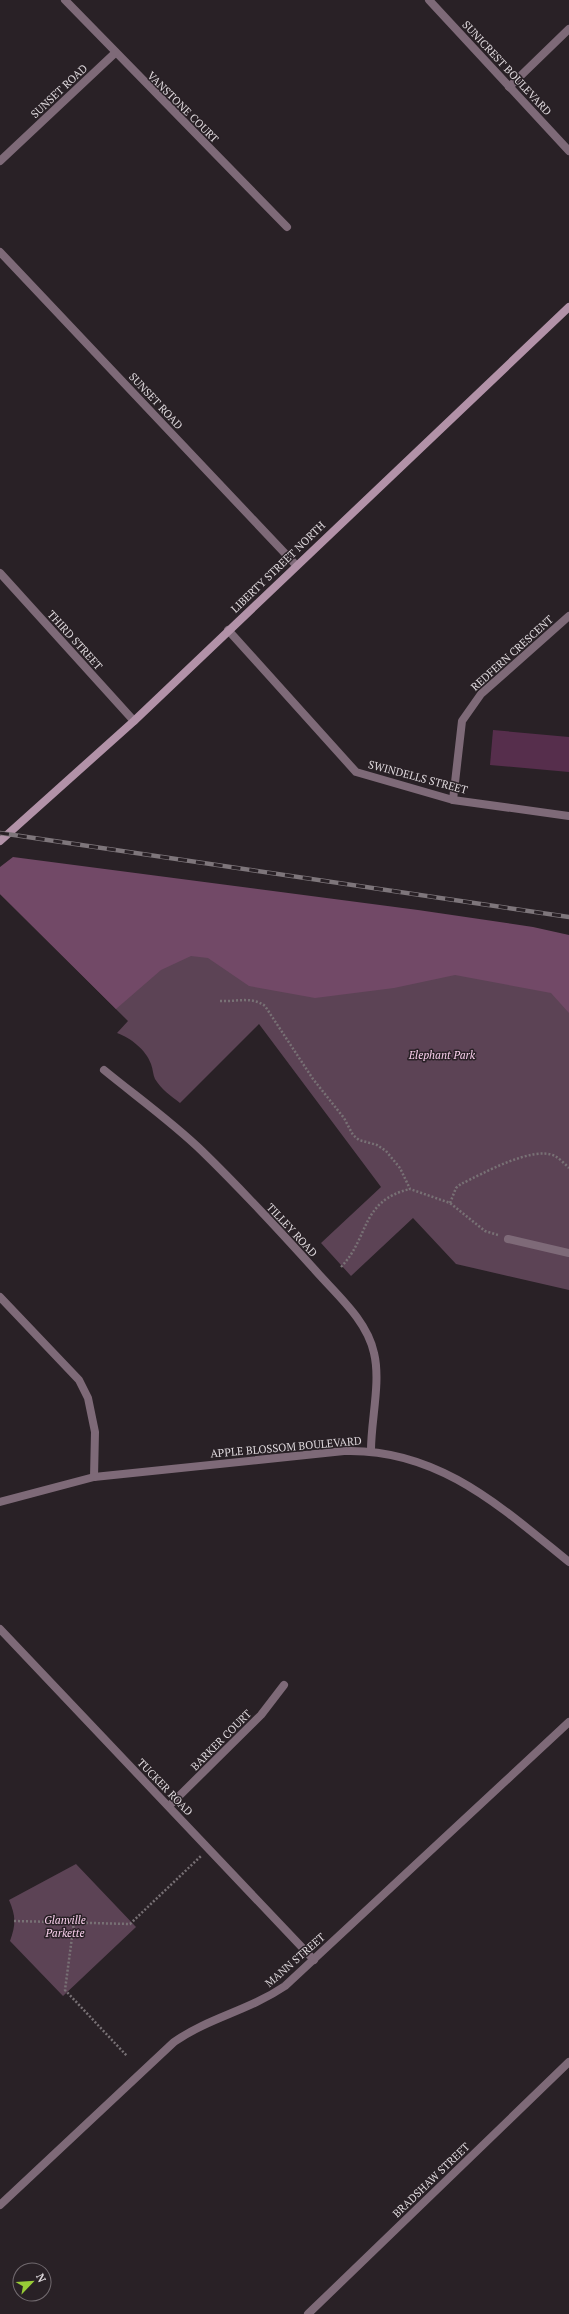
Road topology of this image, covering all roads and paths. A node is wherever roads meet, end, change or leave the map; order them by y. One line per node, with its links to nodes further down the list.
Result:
1 (65, 0): 4 (street, VANSTONE COURT)
2 (429, 0): 5 (street, SUNICREST BOULEVARD)
3 (569, 29): 5 (street)
4 (115, 53): 7 (street, SUNSET ROAD); 8 (street, VANSTONE COURT)
5 (510, 87): 6 (street, SUNICREST BOULEVARD)
6 (569, 151)
7 (0, 161)
8 (287, 227)
9 (0, 252): 11 (street, SUNSET ROAD)
10 (569, 307): 11 (main road, LIBERTY STREET NORTH)
11 (296, 565): 14 (main road, LIBERTY STREET NORTH)
12 (0, 573): 15 (street, THIRD STREET)
13 (569, 616): 16 (street, REDFERN CRESCENT)
14 (228, 630): 15 (main road, LIBERTY STREET NORTH); 16 (street, SWINDELLS STREET)
15 (134, 721): 18 (main road, LIBERTY STREET NORTH)
16 (453, 800): 17 (street, SWINDELLS STREET)
17 (569, 816)
18 (0, 841)
19 (220, 1001): 22 (path)
20 (104, 1070): 28 (street, TILLEY ROAD)
21 (569, 1168): 23 (path)
22 (410, 1189): 23 (path); 26 (path)
23 (450, 1203): 24 (path)
24 (508, 1239): 25 (street)
25 (569, 1254)
26 (341, 1267)
27 (0, 1297): 29 (street)
28 (371, 1450): 29 (street, APPLE BLOSSOM BOULEVARD); 31 (street, APPLE BLOSSOM BOULEVARD)
29 (94, 1477): 30 (street, APPLE BLOSSOM BOULEVARD)
30 (0, 1502)
31 (569, 1562)
32 (0, 1630): 35 (street, TUCKER ROAD)
33 (284, 1685): 35 (street, BARKER COURT)
34 (569, 1722): 39 (street, MANN STREET)
35 (169, 1806): 36 (street, TUCKER ROAD)
36 (208, 1848): 38 (path); 39 (street, TUCKER ROAD)
37 (14, 1921): 38 (path)
38 (74, 1922): 40 (path)
39 (314, 1960): 42 (street, MANN STREET)
40 (127, 2056)
41 (569, 2062): 43 (street, BRADSHAW STREET)
42 (0, 2205)
43 (308, 2314)

